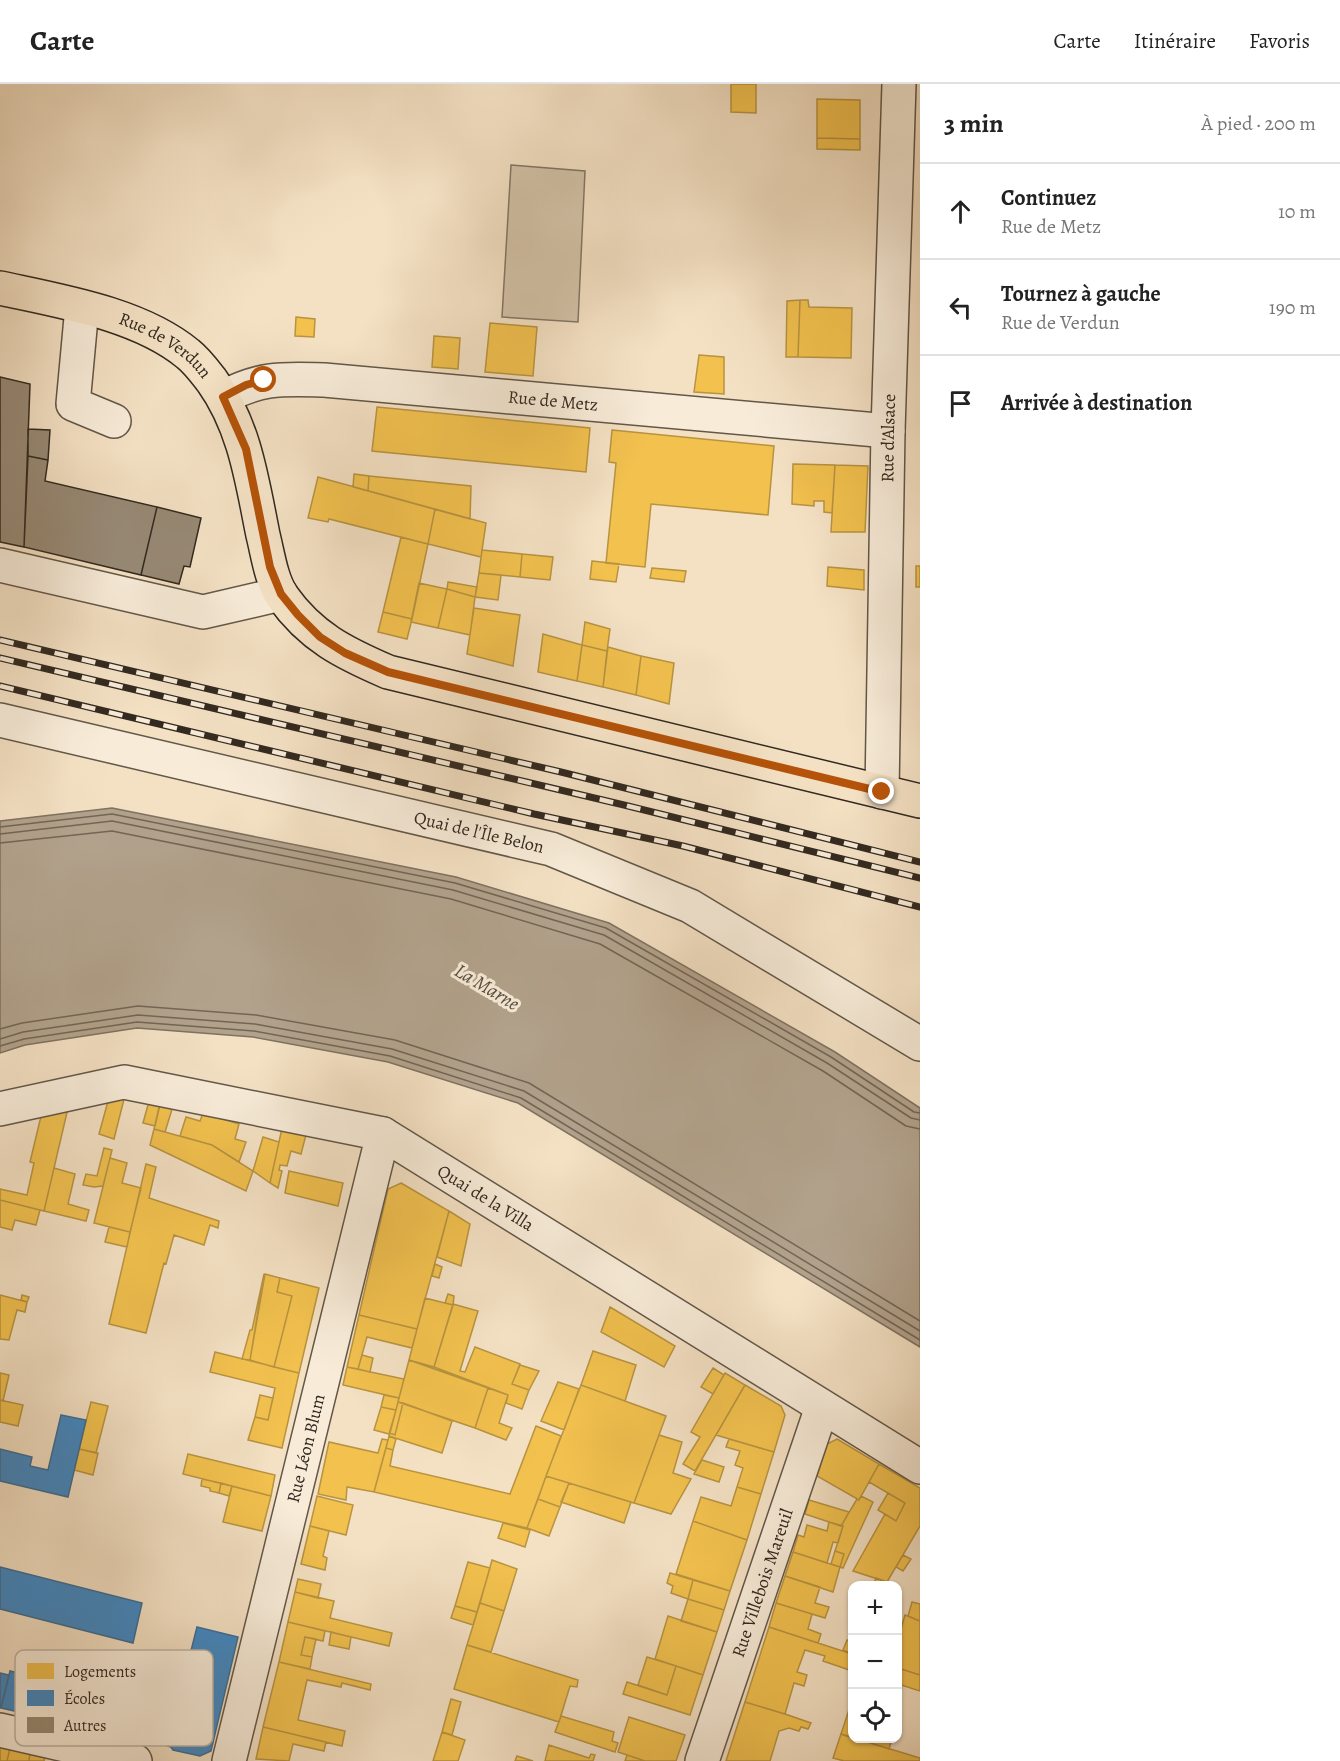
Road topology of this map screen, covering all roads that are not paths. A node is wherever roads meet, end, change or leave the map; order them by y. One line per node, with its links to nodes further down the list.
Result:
1 (899, 84): 6 (street, Rue d'Alsace)
2 (0, 288): 3 (main road, Rue de Verdun)
3 (82, 307): 4 (main road, Rue de Verdun); 5 (street)
4 (223, 397): 6 (street, Rue de Metz); 8 (main road, Rue de Verdun)
5 (114, 421)
6 (888, 431): 10 (street, Rue d'Alsace)
7 (0, 565): 8 (street)
8 (281, 594): 10 (main road, Rue de Verdun)
9 (0, 720): 12 (street, Quai de l'Île Belon)
10 (882, 792): 11 (main road, Rue de Verdun)
11 (920, 801)
12 (920, 1044)
13 (0, 1109): 14 (street, Quai de la Villa)
14 (382, 1134): 15 (street, Quai de la Villa); 21 (street, Rue Léon Blum)
15 (822, 1407): 16 (street, Quai de la Villa); 22 (street, Rue Villebois Mareuil)
16 (920, 1467)
17 (0, 1730): 18 (street)
18 (15, 1733)
19 (70, 1746): 20 (street)
20 (135, 1761)
21 (229, 1761)
22 (702, 1761)

